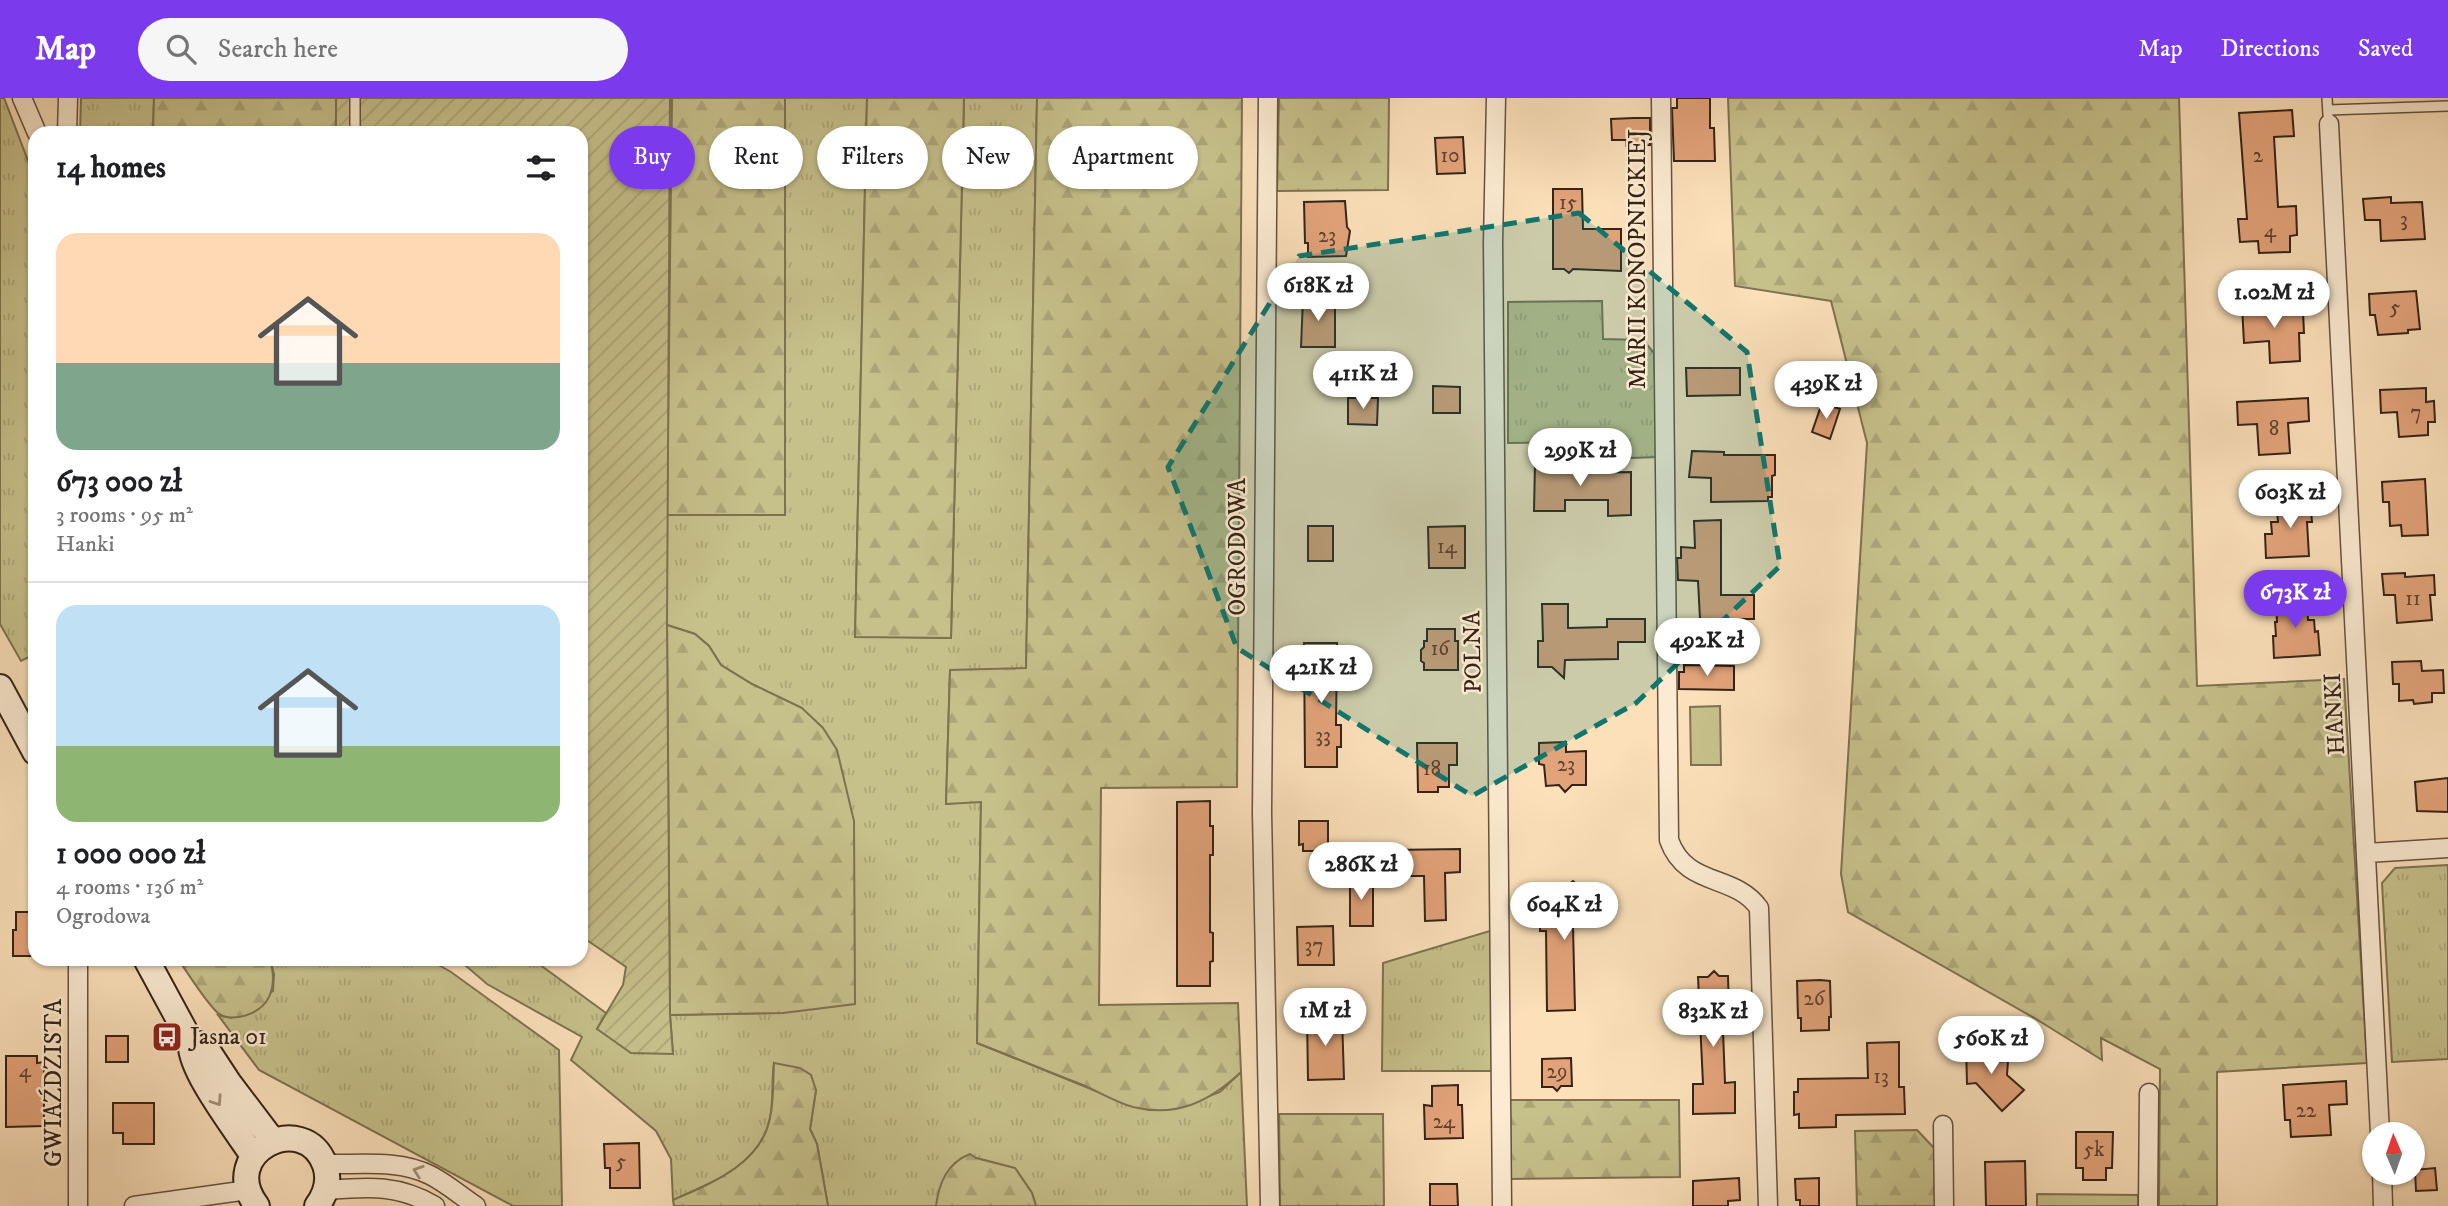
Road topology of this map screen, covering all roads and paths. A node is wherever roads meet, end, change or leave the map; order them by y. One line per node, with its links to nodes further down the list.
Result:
1 (22, 98): 10 (street)
2 (68, 98): 11 (street)
3 (355, 98): 12 (lane)
4 (1268, 98): 32 (street, OGRODOWA)
5 (1496, 98): 33 (street, POLNA)
6 (1661, 98): 34 (street, MARII KONOPNICKIEJ)
7 (2327, 98): 9 (lane)
8 (2448, 106): 9 (lane)
9 (2328, 117): 16 (street, HANKI)
10 (34, 126)
11 (67, 126)
12 (355, 126)
13 (0, 687): 14 (street)
14 (28, 739)
15 (2448, 848): 16 (street)
16 (2367, 853): 20 (street, HANKI)
17 (78, 966): 29 (street, GWIAŹDZISTA)
18 (150, 966): 22 (street)
19 (2149, 1093): 36 (street)
20 (2379, 1122)
21 (1943, 1125): 35 (street)
22 (263, 1149): 23 (street); 26 (street)
23 (325, 1164): 24 (street, one-way to 23); 27 (street)
24 (442, 1183): 28 (lane); 31 (street)
25 (2382, 1185): 37 (street)
26 (253, 1198): 30 (street)
27 (322, 1198): 28 (street)
28 (432, 1204)
29 (78, 1206)
30 (134, 1206)
31 (477, 1206)
32 (1270, 1206)
33 (1502, 1206)
34 (1768, 1206)
35 (1944, 1206)
36 (2148, 1206)
37 (2383, 1206)

